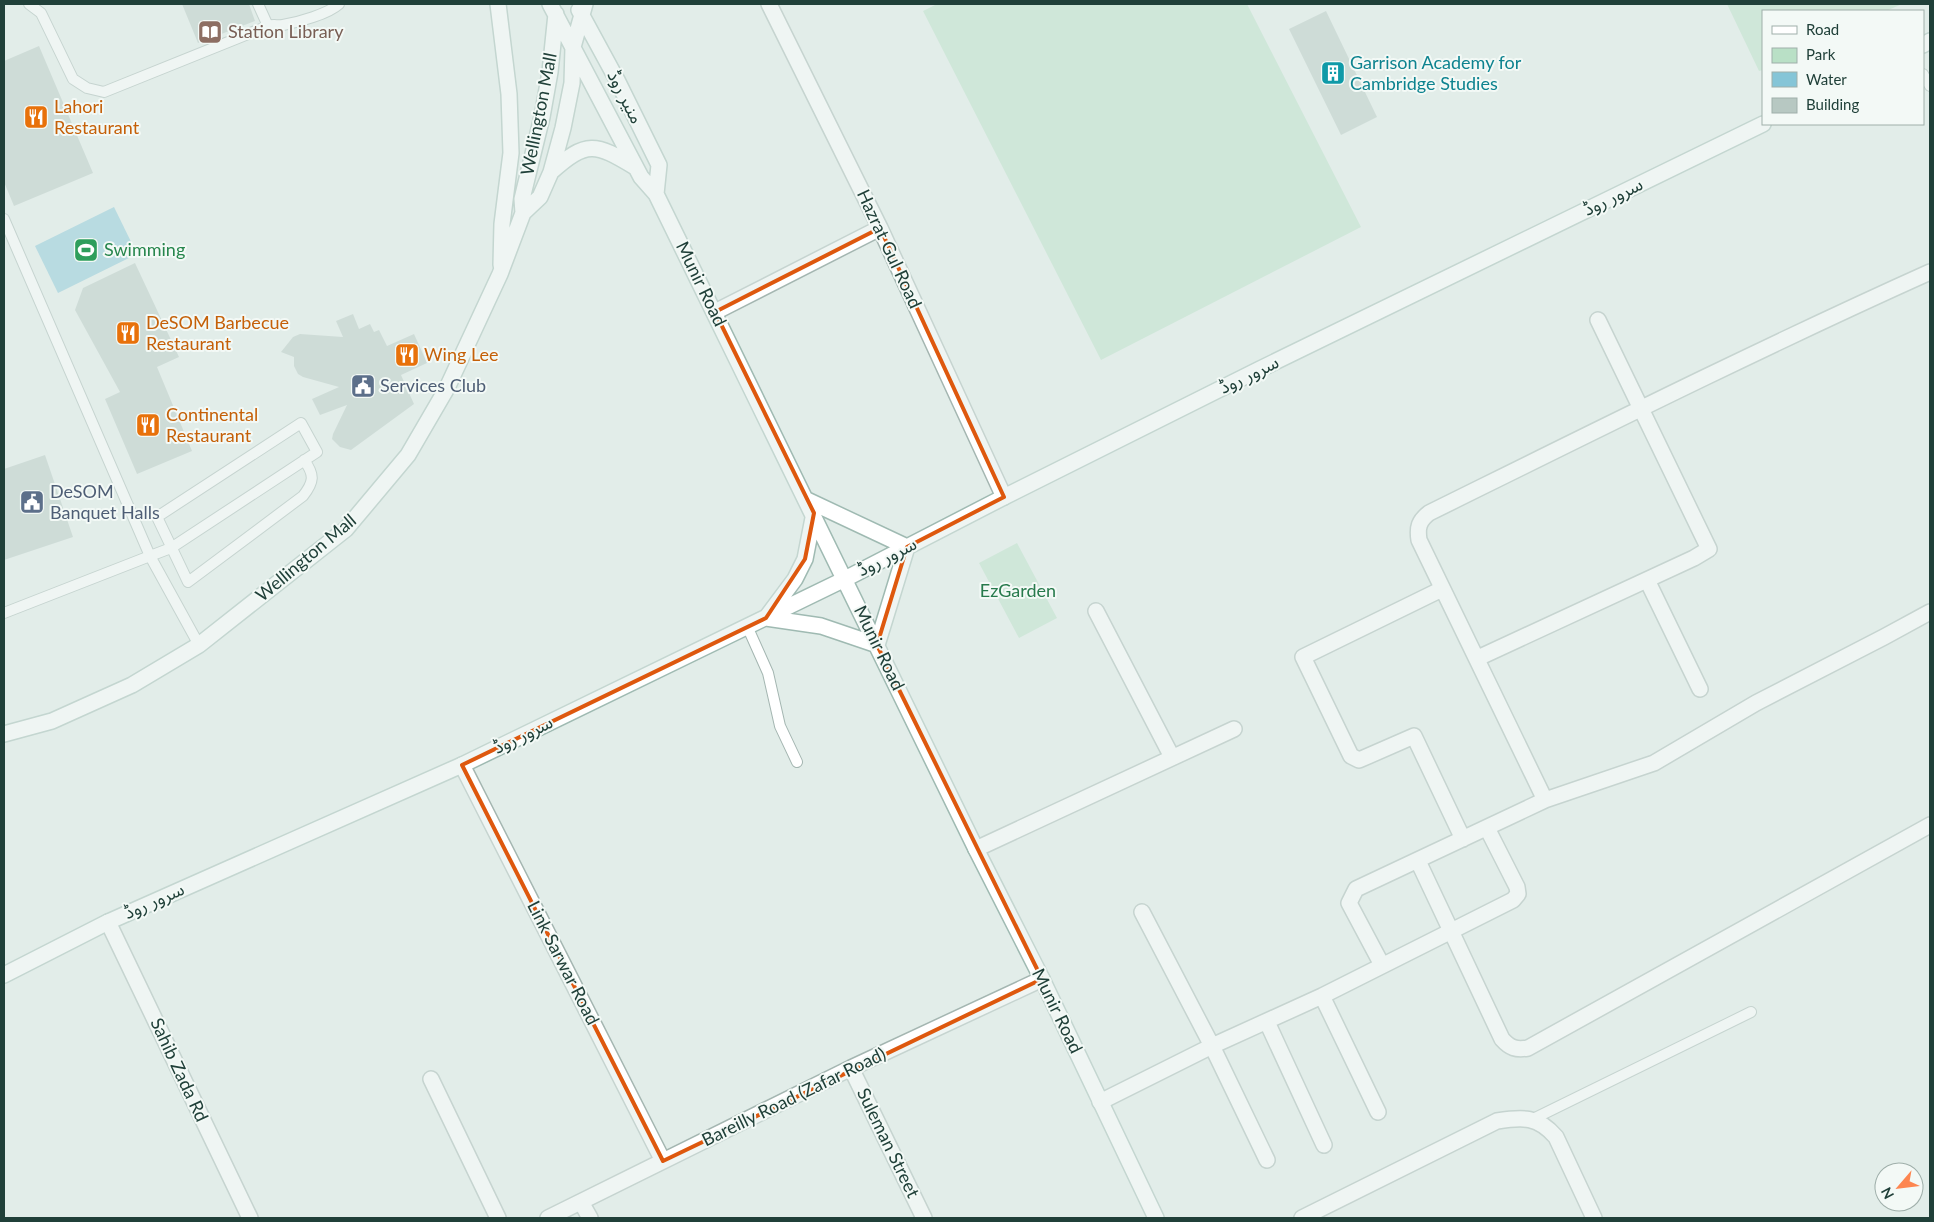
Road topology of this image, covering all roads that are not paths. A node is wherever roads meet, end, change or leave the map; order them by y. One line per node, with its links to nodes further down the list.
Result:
1 (29, 4): 8 (lane)
2 (258, 4): 8 (lane)
3 (339, 4): 8 (lane)
4 (498, 4): 18 (street)
5 (770, 4): 16 (street, Hazrat Gul Road)
6 (555, 7): 9 (street, Munir Road); 14 (street, Wellington Mall)
7 (580, 7): 9 (street, Wellington Mall); 13 (street, منیر روڈ)
8 (268, 26)
9 (573, 47): 11 (street, Munir Road); 12 (street, Wellington Mall)
10 (1762, 124): 23 (street, سرور روڈ)
11 (635, 167): 12 (street); 13 (street, Munir Road)
12 (551, 172): 14 (street, Wellington Mall)
13 (656, 194): 19 (street, Munir Road)
14 (523, 213): 18 (street, Wellington Mall)
15 (4, 219): 27 (lane)
16 (880, 228): 19 (street); 23 (street, Hazrat Gul Road)
17 (1930, 272): 21 (street)
18 (500, 274): 36 (street, Wellington Mall)
19 (715, 312): 24 (street, Munir Road)
20 (1598, 320): 21 (street)
21 (1642, 407): 29 (street); 30 (street)
22 (304, 460): 26 (lane); 26 (lane); 26 (lane)
23 (1004, 497): 25 (street, سرور روڈ)
24 (810, 506): 25 (street); 28 (street, Munir Road); 34 (street)
25 (907, 547): 28 (street, سرور روڈ); 37 (street)
26 (171, 548): 27 (lane)
27 (150, 556): 33 (lane); 36 (lane)
28 (845, 579): 34 (street, سرور روڈ); 37 (street, Munir Road)
29 (1647, 580): 38 (street); 39 (street)
30 (1442, 589): 38 (street); 48 (street)
31 (1096, 611): 42 (street)
32 (1930, 612): 45 (street)
33 (4, 613)
34 (766, 618): 35 (street, سرور روڈ); 37 (street)
35 (748, 626): 43 (lane); 44 (street, سرور روڈ)
36 (199, 645): 41 (street, Wellington Mall)
37 (877, 645): 49 (street, Munir Road)
38 (1478, 658): 45 (street)
39 (1700, 689)
40 (1234, 728): 42 (street)
41 (4, 734)
42 (1172, 757): 49 (street)
43 (797, 762)
44 (462, 765): 52 (street, سرور روڈ); 68 (street, Link Sarwar Road)
45 (1545, 800): 47 (street)
46 (1930, 825): 53 (street)
47 (1487, 828): 48 (street); 53 (street)
48 (1463, 839): 50 (street)
49 (976, 849): 56 (street, Munir Road)
50 (1418, 861): 53 (street); 54 (street)
51 (1142, 912): 60 (street)
52 (108, 922): 55 (street, سرور روڈ); 70 (street, Sahib Zada Rd)
53 (1449, 930): 54 (street)
54 (1382, 965): 57 (street)
55 (4, 975)
56 (1042, 979): 61 (street, Bareilly Road (Zafar Road)); 63 (street, Munir Road)
57 (1322, 996): 59 (street); 64 (street)
58 (1750, 1012): 65 (lane)
59 (1267, 1022): 60 (street); 66 (street)
60 (1212, 1046): 63 (street); 67 (street)
61 (851, 1068): 68 (street, Bareilly Road (Zafar Road)); 74 (street, Suleman Street)
62 (431, 1079): 71 (street)
63 (1100, 1102): 75 (street, Munir Road)
64 (1378, 1112)
65 (1531, 1120): 76 (street); 77 (street)
66 (1324, 1145)
67 (1267, 1160)
68 (663, 1161): 69 (street, Bareilly Road (Zafar Road))
69 (581, 1202): 72 (street, Bareilly Road (Zafar Road)); 73 (street)
70 (250, 1218)
71 (498, 1218)
72 (548, 1218)
73 (590, 1218)
74 (924, 1218)
75 (1156, 1218)
76 (1302, 1218)
77 (1594, 1218)

